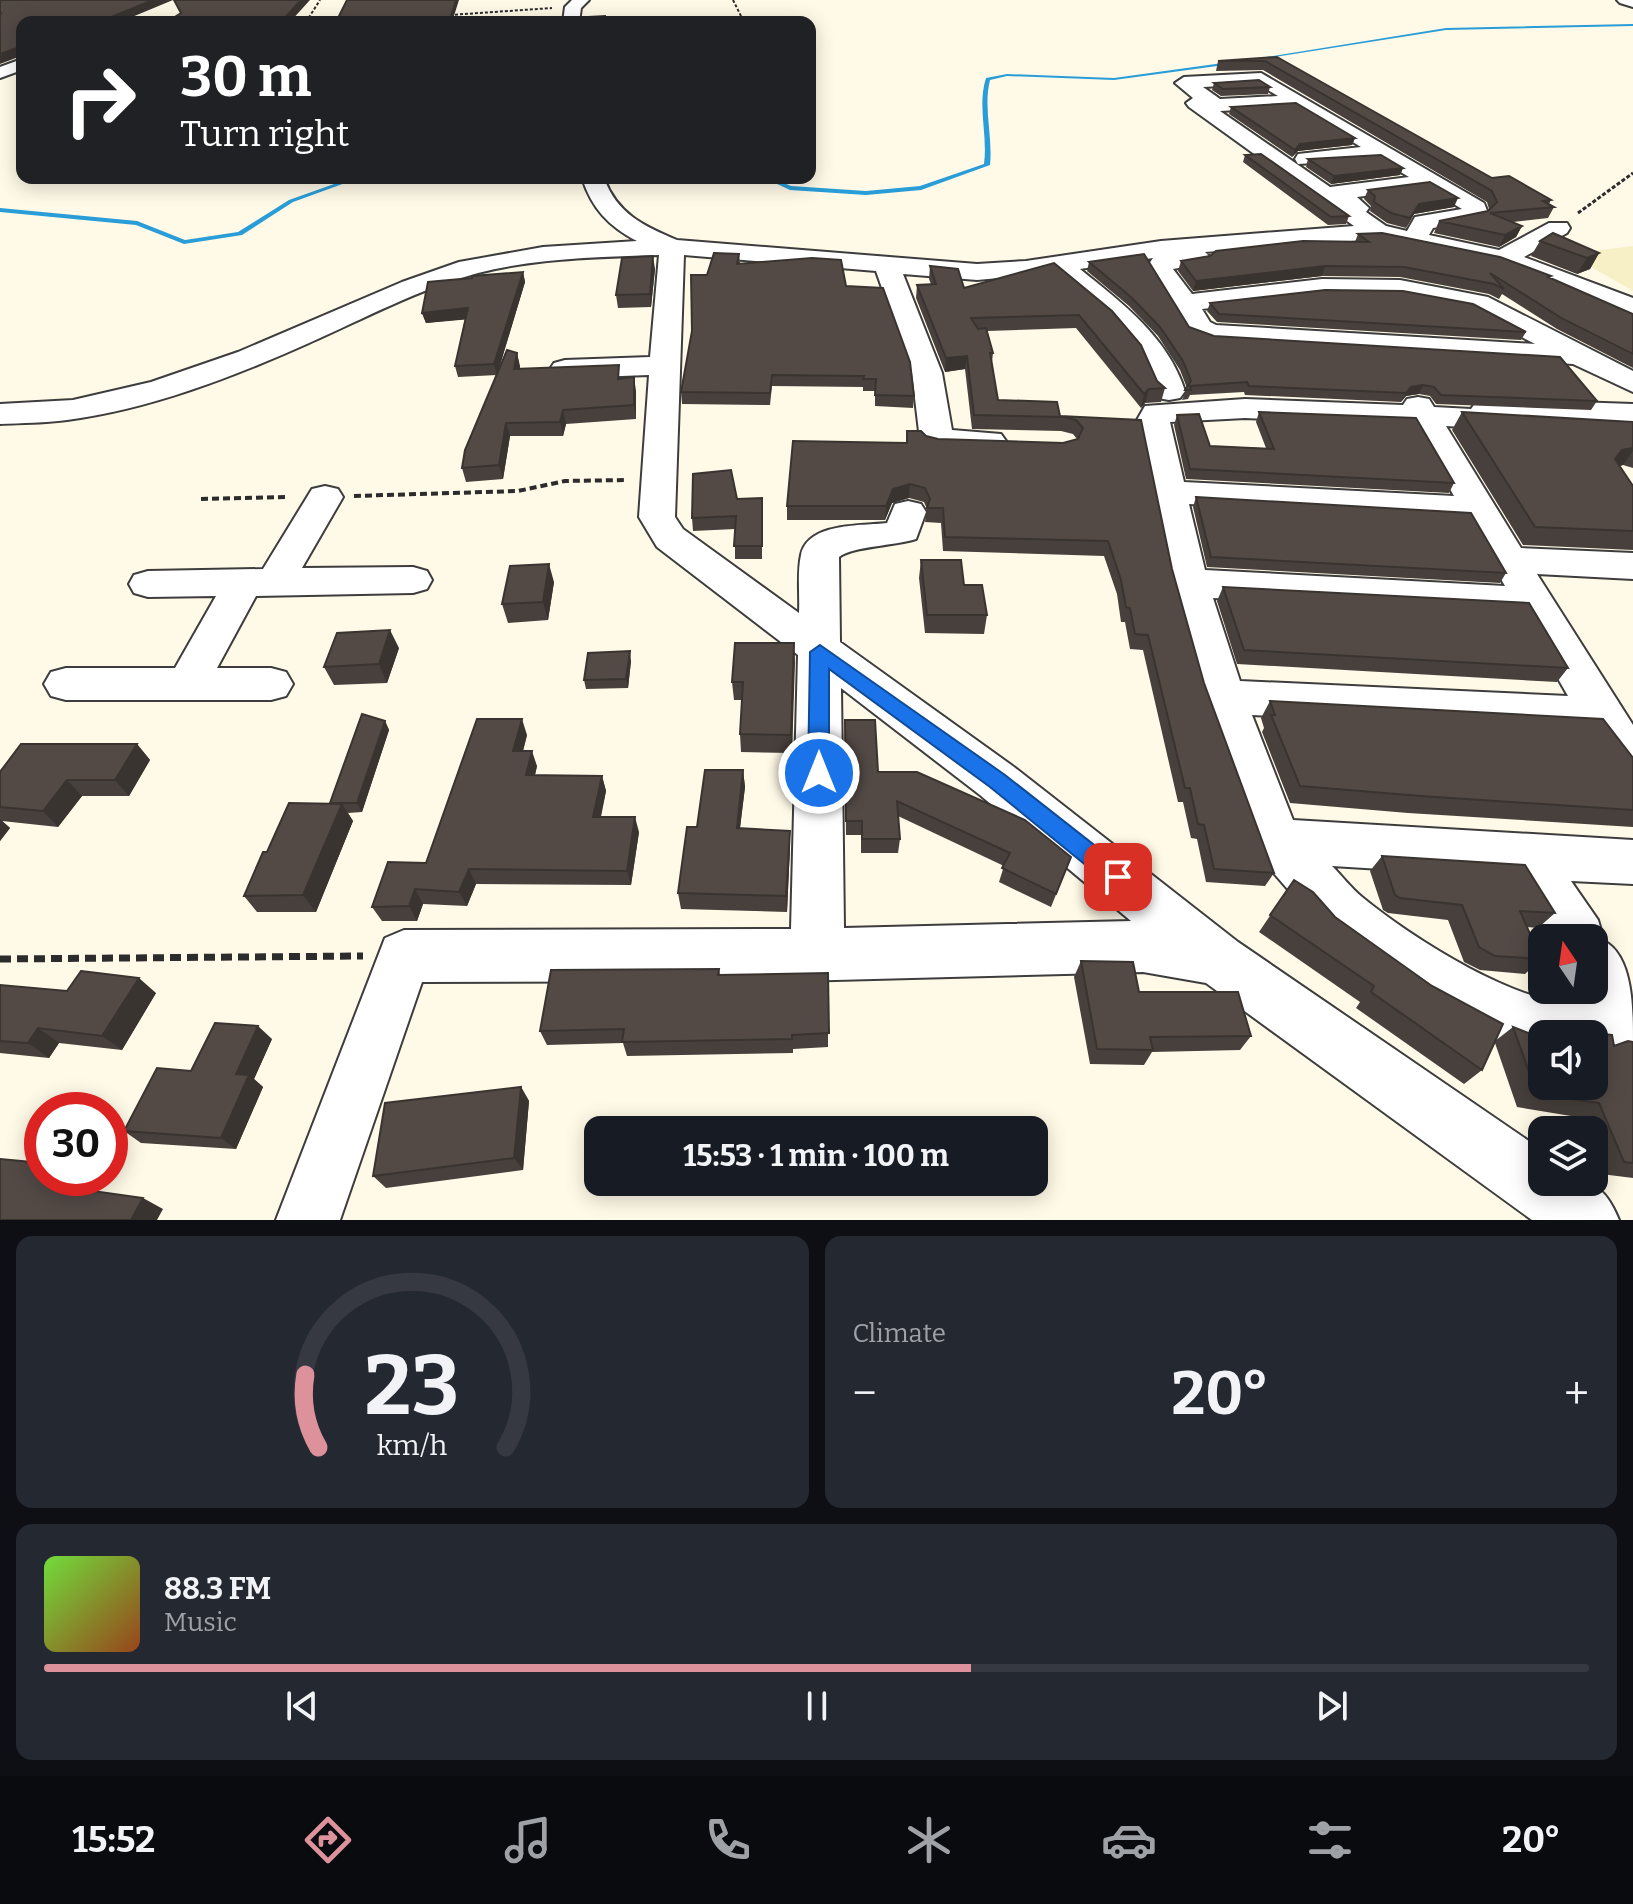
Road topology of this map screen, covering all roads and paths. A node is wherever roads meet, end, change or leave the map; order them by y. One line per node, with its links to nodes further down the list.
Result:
1 (1625, 0): 2 (street)
2 (1633, 2)
3 (575, 10): 4 (path)
4 (440, 16)
5 (1183, 94): 16 (street)
6 (1298, 101): 7 (street)
7 (1338, 125): 8 (street); 9 (street)
8 (1310, 128)
9 (1381, 152): 10 (street); 12 (street)
10 (1306, 159)
11 (1633, 173): 14 (path)
12 (1431, 181): 15 (street); 15 (street)
13 (595, 184): 17 (street)
14 (1558, 228): 18 (street)
15 (1419, 230): 16 (street); 18 (street)
16 (1378, 232): 20 (street)
17 (673, 247): 19 (street); 29 (street); 34 (street)
18 (1503, 258): 25 (street)
19 (886, 264): 20 (street); 37 (street)
20 (1059, 265): 32 (street)
21 (1269, 293): 22 (street); 23 (street); 24 (street)
22 (1349, 300): 24 (street); 27 (street)
23 (1185, 303): 26 (street); 27 (street)
24 (1478, 303): 28 (street)
25 (1633, 308)
26 (1633, 324)
27 (1375, 342): 28 (street)
28 (1573, 355): 31 (street)
29 (664, 365): 30 (street); 38 (street)
30 (543, 369)
31 (1633, 383)
32 (1169, 391)
33 (1422, 411): 35 (street); 36 (street); 39 (street); 42 (street)
34 (0, 414)
35 (1633, 414)
36 (1633, 425)
37 (1014, 442)
38 (659, 480): 40 (path); 51 (street)
39 (1170, 492): 42 (street); 48 (street)
40 (325, 497): 41 (path); 47 (street)
41 (201, 499)
42 (1480, 509): 44 (street)
43 (908, 512): 51 (street)
44 (1510, 560): 45 (street); 50 (street)
45 (1633, 566)
46 (413, 580): 47 (street)
47 (259, 583): 49 (street); 53 (street)
48 (1189, 583): 50 (street); 55 (street)
49 (148, 584)
50 (1535, 601): 56 (street)
51 (820, 652): 62 (street); 65 (street)
52 (66, 684): 53 (street)
53 (187, 684): 54 (street)
54 (271, 684)
55 (1223, 697): 56 (street); 58 (street)
56 (1601, 715): 57 (street)
57 (1633, 760)
58 (1276, 841): 59 (street); 66 (street)
59 (1526, 855): 60 (street); 61 (street)
60 (1633, 862)
61 (1570, 924)
62 (817, 954): 63 (street); 65 (street)
63 (404, 956): 64 (path); 67 (street)
64 (0, 959)
65 (1219, 960): 68 (street)
66 (1608, 989)
67 (308, 1220)
68 (1587, 1220)

